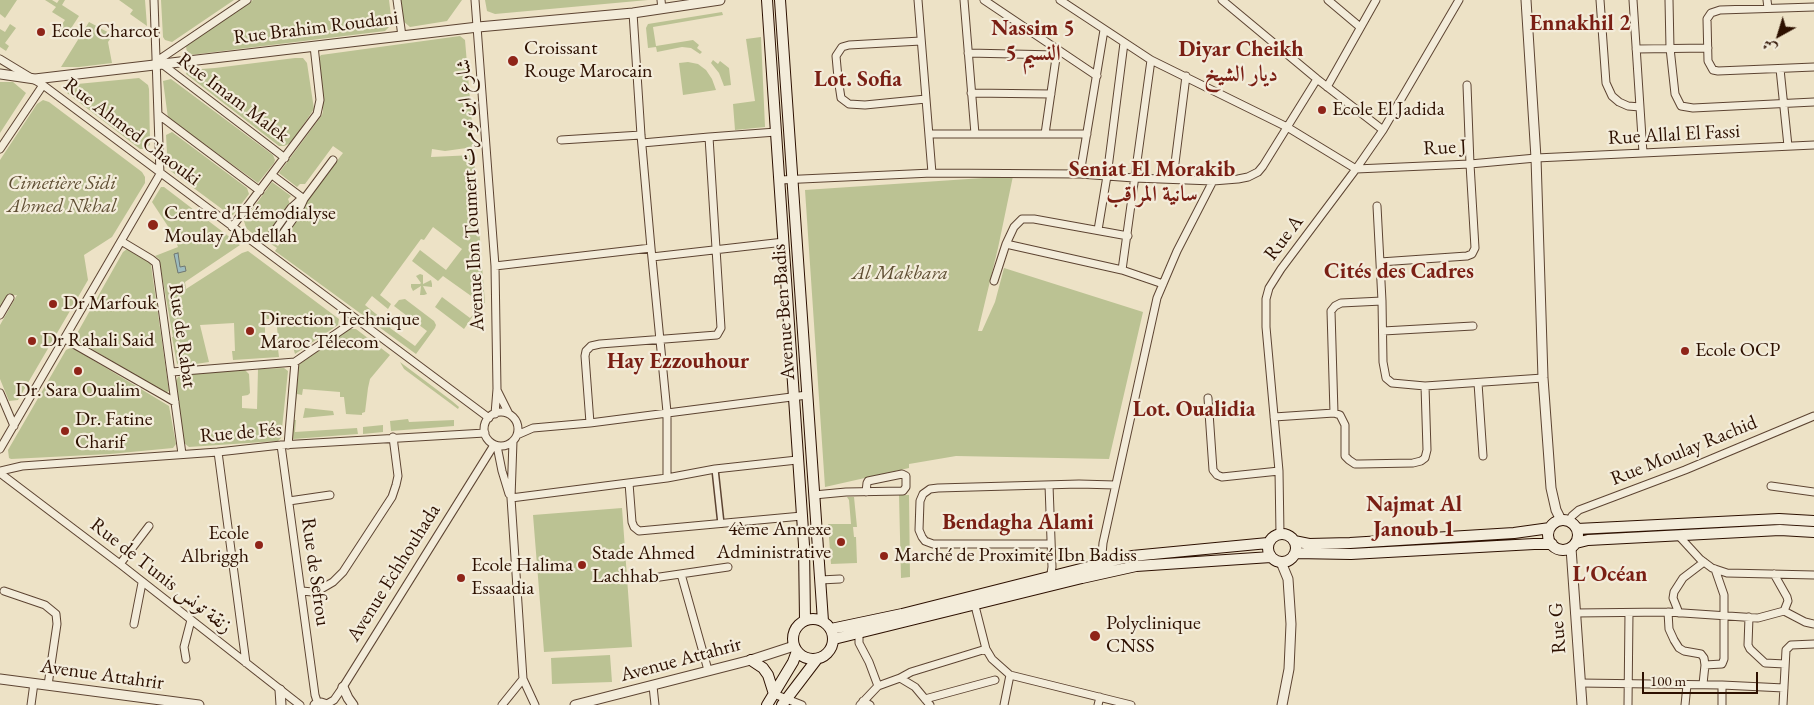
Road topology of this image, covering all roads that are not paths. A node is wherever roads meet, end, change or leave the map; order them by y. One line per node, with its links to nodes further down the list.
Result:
1 (154, 0): 40 (street)
2 (247, 0): 40 (street)
3 (397, 0): 29 (street)
4 (475, 0): 27 (street, Avenue Ibn Toumert شارع ابن تومرت)
5 (720, 0): 22 (street, Rue Brahim Roudani)
6 (767, 0): 60 (main road, Avenue Ben Badis)
7 (780, 0): 86 (main road, Avenue Ben Badis)
8 (918, 0): 30 (street)
9 (964, 0): 36 (street)
10 (984, 0): 37 (street)
11 (1060, 0): 28 (street)
12 (1222, 0): 21 (street)
13 (1328, 0): 26 (street)
14 (1376, 0): 26 (street)
15 (1460, 0): 59 (street, Rue A)
16 (1526, 0): 74 (street)
17 (1600, 0): 56 (street)
18 (1632, 0): 35 (street)
19 (1670, 0): 33 (street)
20 (1767, 0): 24 (street)
21 (1232, 3): 47 (street)
22 (661, 5): 25 (street, Rue Brahim Roudani)
23 (1814, 7): 24 (street)
24 (1768, 8): 34 (street)
25 (633, 13): 27 (street, Rue Brahim Roudani); 65 (street)
26 (1360, 26): 50 (street)
27 (478, 27): 29 (street, Rue Brahim Roudani); 101 (street, Avenue Ibn Toumert شارع ابن تومرت)
28 (1104, 30): 31 (street); 44 (street)
29 (402, 36): 32 (street, Rue Brahim Roudani)
30 (921, 41): 53 (street); 53 (street)
31 (1124, 43): 39 (street); 82 (street)
32 (314, 46): 40 (street, Rue Brahim Roudani); 73 (street)
33 (1670, 48): 34 (street); 35 (street); 54 (street)
34 (1708, 48): 42 (street)
35 (1636, 50): 56 (street)
36 (968, 53): 37 (street); 51 (street)
37 (1057, 53): 44 (street); 52 (street)
38 (0, 59): 46 (street, Rue Ahmed Chaouki)
39 (1151, 60): 45 (street); 83 (street)
40 (159, 63): 46 (street, Rue Brahim Roudani); 57 (street); 73 (street, Rue Imam Malek)
41 (1814, 67): 42 (street)
42 (1780, 69): 54 (street)
43 (0, 74): 46 (street, Rue Brahim Roudani)
44 (1097, 76): 64 (street)
45 (1186, 76): 58 (street); 84 (street)
46 (35, 79): 48 (street, Rue Ahmed Chaouki)
47 (1317, 79): 50 (street); 58 (street)
48 (43, 85): 71 (street); 79 (street, Rue Ahmed Chaouki)
49 (1467, 85): 76 (street)
50 (1327, 86): 59 (street)
51 (971, 94): 52 (street); 62 (street)
52 (1051, 94): 63 (street)
53 (926, 99): 61 (street)
54 (1783, 102): 55 (street); 70 (street)
55 (1814, 102)
56 (1640, 107): 72 (street)
57 (159, 115): 79 (street); 88 (street)
58 (1287, 127): 77 (street); 87 (street)
59 (1382, 130): 77 (street, Rue A)
60 (776, 132): 66 (street); 85 (main road, Avenue Ben Badis)
61 (929, 134): 62 (street); 78 (street)
62 (976, 134): 63 (street)
63 (1045, 134): 64 (street)
64 (1087, 134): 80 (street)
65 (641, 135): 67 (street); 68 (street)
66 (709, 137): 68 (street); 98 (street)
67 (561, 140)
68 (642, 143): 97 (street)
69 (1814, 144): 70 (street, Rue Allal El Fassi)
70 (1788, 146): 72 (street, Rue Allal El Fassi)
71 (0, 149)
72 (1643, 152): 74 (street, Rue Allal El Fassi)
73 (285, 158): 81 (street)
74 (1536, 158): 76 (street, Rue J); 115 (street)
75 (333, 160): 89 (street)
76 (1470, 164): 77 (street, Rue J); 100 (street)
77 (1356, 169): 129 (street, Rue A)
78 (932, 173): 80 (street); 86 (street)
79 (160, 174): 91 (street, Rue Ahmed Chaouki); 94 (street)
80 (1080, 174): 82 (street)
81 (272, 175): 88 (street); 89 (street)
82 (1107, 176): 83 (street); 92 (street)
83 (1134, 178): 84 (street); 93 (street)
84 (1173, 179): 87 (street)
85 (780, 180): 86 (street); 95 (main road, Avenue Ben Badis)
86 (792, 180): 120 (main road, Avenue Ben Badis)
87 (1213, 181): 104 (street)
88 (260, 191): 91 (street)
89 (303, 198): 89 (street)
90 (1376, 206): 100 (street)
91 (232, 227): 108 (street, Rue Ahmed Chaouki)
92 (1098, 230): 93 (street); 96 (street)
93 (1128, 236): 102 (street)
94 (121, 241): 111 (street); 114 (street, Rue de Rabat)
95 (784, 242): 98 (street); 121 (main road, Avenue Ben Badis)
96 (1006, 244): 102 (street); 103 (street)
97 (651, 248): 99 (street); 101 (street)
98 (716, 250): 99 (street); 112 (street)
99 (652, 257): 112 (street)
100 (1380, 262): 106 (street)
101 (495, 266): 118 (street, Avenue Ibn Toumert شارع ابن تومرت)
102 (1122, 270): 104 (street)
103 (994, 280)
104 (1163, 284): 149 (street)
105 (10, 298): 107 (street)
106 (1382, 301): 110 (street); 125 (street)
107 (0, 315)
108 (356, 320): 113 (street); 134 (street, Rue Ahmed Chaouki)
109 (1473, 326): 110 (street)
110 (1382, 331): 117 (street)
111 (65, 339): 123 (street); 132 (street)
112 (659, 339): 124 (street); 130 (street)
113 (295, 362): 114 (street); 137 (street, Rue de Sefrou)
114 (172, 372): 123 (street, Rue de Rabat)
115 (1543, 378): 116 (street); 159 (street)
116 (1478, 383): 117 (street); 141 (street)
117 (1425, 386): 125 (street)
118 (496, 388): 126 (street, Avenue Ibn Toumert شارع ابن تومرت); 127 (street, Avenue Ibn Toumert شارع ابن تومرت)
119 (0, 393): 132 (street)
120 (808, 395): 121 (street); 153 (main road, Avenue Ben Badis)
121 (794, 397): 124 (street); 142 (main road, Avenue Ben Badis)
122 (1208, 398): 144 (street)
123 (176, 402): 140 (street, Rue de Rabat)
124 (667, 412): 130 (street); 146 (street)
125 (1334, 413): 129 (street)
126 (495, 414): 127 (street); 134 (street)
127 (509, 414): 131 (street)
128 (1814, 416): 159 (street, Rue Moulay Rachid)
129 (1274, 417): 144 (street, Rue A)
130 (590, 423): 133 (street)
131 (517, 424): 133 (street); 136 (street)
132 (14, 426): 138 (street)
133 (533, 428): 136 (street)
134 (490, 434): 135 (street, Rue de Fés); 136 (street); 155 (street); 231 (street, Avenue Echhouhada)
135 (393, 437): 137 (street, Rue de Fés); 191 (street)
136 (515, 438): 155 (street)
137 (284, 445): 139 (street, Rue de Fés); 156 (street, Rue de Sefrou)
138 (0, 449)
139 (218, 452): 140 (street, Rue de Fés); 213 (street)
140 (182, 454): 145 (street, Rue de Fés)
141 (1483, 456)
142 (798, 460): 143 (street); 157 (main road, Avenue Ben Badis)
143 (715, 469): 146 (street); 160 (street)
144 (1279, 471): 164 (street, Rue A)
145 (0, 472): 177 (street, Rue de Tunis زنقة تونس)
146 (667, 478): 147 (street)
147 (629, 483): 155 (street); 160 (street)
148 (1050, 485): 149 (street); 167 (street); 167 (street)
149 (1115, 485): 179 (street)
150 (1771, 486): 152 (street)
151 (866, 492): 151 (street); 153 (street)
152 (1814, 492)
153 (814, 495): 174 (main road, Avenue Ben Badis)
154 (330, 496): 156 (street)
155 (511, 498): 220 (street)
156 (289, 501): 191 (street, Rue de Sefrou)
157 (802, 516): 160 (street); 173 (main road, Avenue Ben Badis)
158 (1814, 521): 159 (main road)
159 (1569, 523): 162 (main road); 170 (main road)
160 (721, 524)
161 (149, 526): 177 (street)
162 (1550, 528): 166 (main road); 169 (main road)
163 (1814, 532): 165 (main road)
164 (1280, 534): 166 (main road); 168 (main road)
165 (1678, 535): 170 (main road); 176 (street)
166 (1294, 542): 171 (main road)
167 (1050, 544): 183 (street)
168 (1268, 544): 172 (main road); 179 (main road)
169 (1552, 544): 170 (main road); 171 (main road)
170 (1573, 545): 195 (street, Rue G)
171 (1295, 553): 175 (main road)
172 (1271, 556): 175 (main road); 179 (main road)
173 (805, 561): 174 (main road); 201 (main road, Avenue Ben Badis)
174 (819, 561): 187 (main road, Avenue Ben Badis)
175 (1281, 562): 253 (street)
176 (1704, 562): 180 (street); 197 (street)
177 (120, 564): 188 (street, Rue de Tunis زنقة تونس)
178 (728, 567): 181 (street)
179 (1101, 568): 183 (main road); 189 (main road)
180 (1715, 569): 182 (street); 198 (street)
181 (681, 574): 185 (street); 216 (street)
182 (1774, 574): 184 (street); 193 (street)
183 (1051, 575): 189 (street); 192 (main road)
184 (1814, 575)
185 (653, 578)
186 (840, 579): 187 (street)
187 (820, 580): 202 (main road, Avenue Ben Badis)
188 (142, 582): 200 (street, Rue de Tunis زنقة تونس); 203 (street)
189 (1047, 587): 192 (main road)
190 (4, 591): 226 (street)
191 (302, 591): 238 (street, Rue de Sefrou)
192 (974, 600): 205 (main road); 206 (main road); 209 (street)
193 (1784, 610): 199 (street); 204 (street)
194 (1668, 612): 196 (street); 197 (street); 215 (street)
195 (1575, 613): 196 (street); 223 (street, Rue G)
196 (1629, 613): 224 (street)
197 (1679, 613): 198 (street)
198 (1724, 616): 199 (street); 215 (street)
199 (1749, 617): 214 (street)
200 (191, 620): 210 (street); 213 (street, Rue de Tunis زنقة تونس)
201 (805, 620): 202 (main road); 208 (main road)
202 (823, 621): 206 (main road)
203 (134, 624)
204 (1814, 624)
205 (859, 633): 206 (main road); 230 (street)
206 (833, 634): 211 (main road)
207 (1814, 644): 214 (street)
208 (795, 648): 211 (main road); 212 (street, Avenue Attahrir); 234 (main road)
209 (986, 649): 217 (street); 218 (street)
210 (186, 659)
211 (817, 659): 236 (main road)
212 (751, 660): 216 (street, Avenue Attahrir); 234 (main road)
213 (246, 662): 233 (street, Rue de Tunis زنقة تونس)
214 (1785, 664): 232 (street)
215 (1705, 665): 225 (street)
216 (708, 670): 229 (street, Avenue Attahrir)
217 (1010, 675): 235 (street); 251 (street)
218 (900, 678): 230 (street); 237 (street)
219 (0, 679): 222 (street, Avenue Attahrir)
220 (522, 679): 245 (street); 246 (street)
221 (995, 680): 237 (street)
222 (34, 683): 226 (street, Avenue Attahrir); 240 (street)
223 (1580, 683): 224 (street); 254 (street, Rue G)
224 (1629, 684): 227 (street); 255 (street)
225 (1702, 684): 227 (street); 228 (street)
226 (48, 685): 241 (street, Avenue Attahrir)
227 (1688, 685): 256 (street)
228 (1722, 685): 232 (street); 257 (street)
229 (653, 686): 247 (street, Avenue Attahrir); 248 (street)
230 (878, 686): 239 (street)
231 (344, 687): 238 (street, Avenue Echhouhada); 244 (street)
232 (1784, 688): 258 (street)
233 (280, 690): 242 (street); 243 (street, Rue de Tunis زنقة تونس)
234 (774, 694): 236 (street); 249 (main road)
235 (1099, 701): 252 (street)
236 (784, 702): 250 (street)
237 (928, 702)
238 (326, 704)
239 (864, 704)
240 (31, 705)
241 (199, 705)
242 (281, 705)
243 (300, 705)
244 (353, 705)
245 (502, 705)
246 (535, 705)
247 (575, 705)
248 (654, 705)
249 (768, 705)
250 (802, 705)
251 (1004, 705)
252 (1131, 705)
253 (1282, 705)
254 (1582, 705)
255 (1628, 705)
256 (1685, 705)
257 (1722, 705)
258 (1783, 705)

